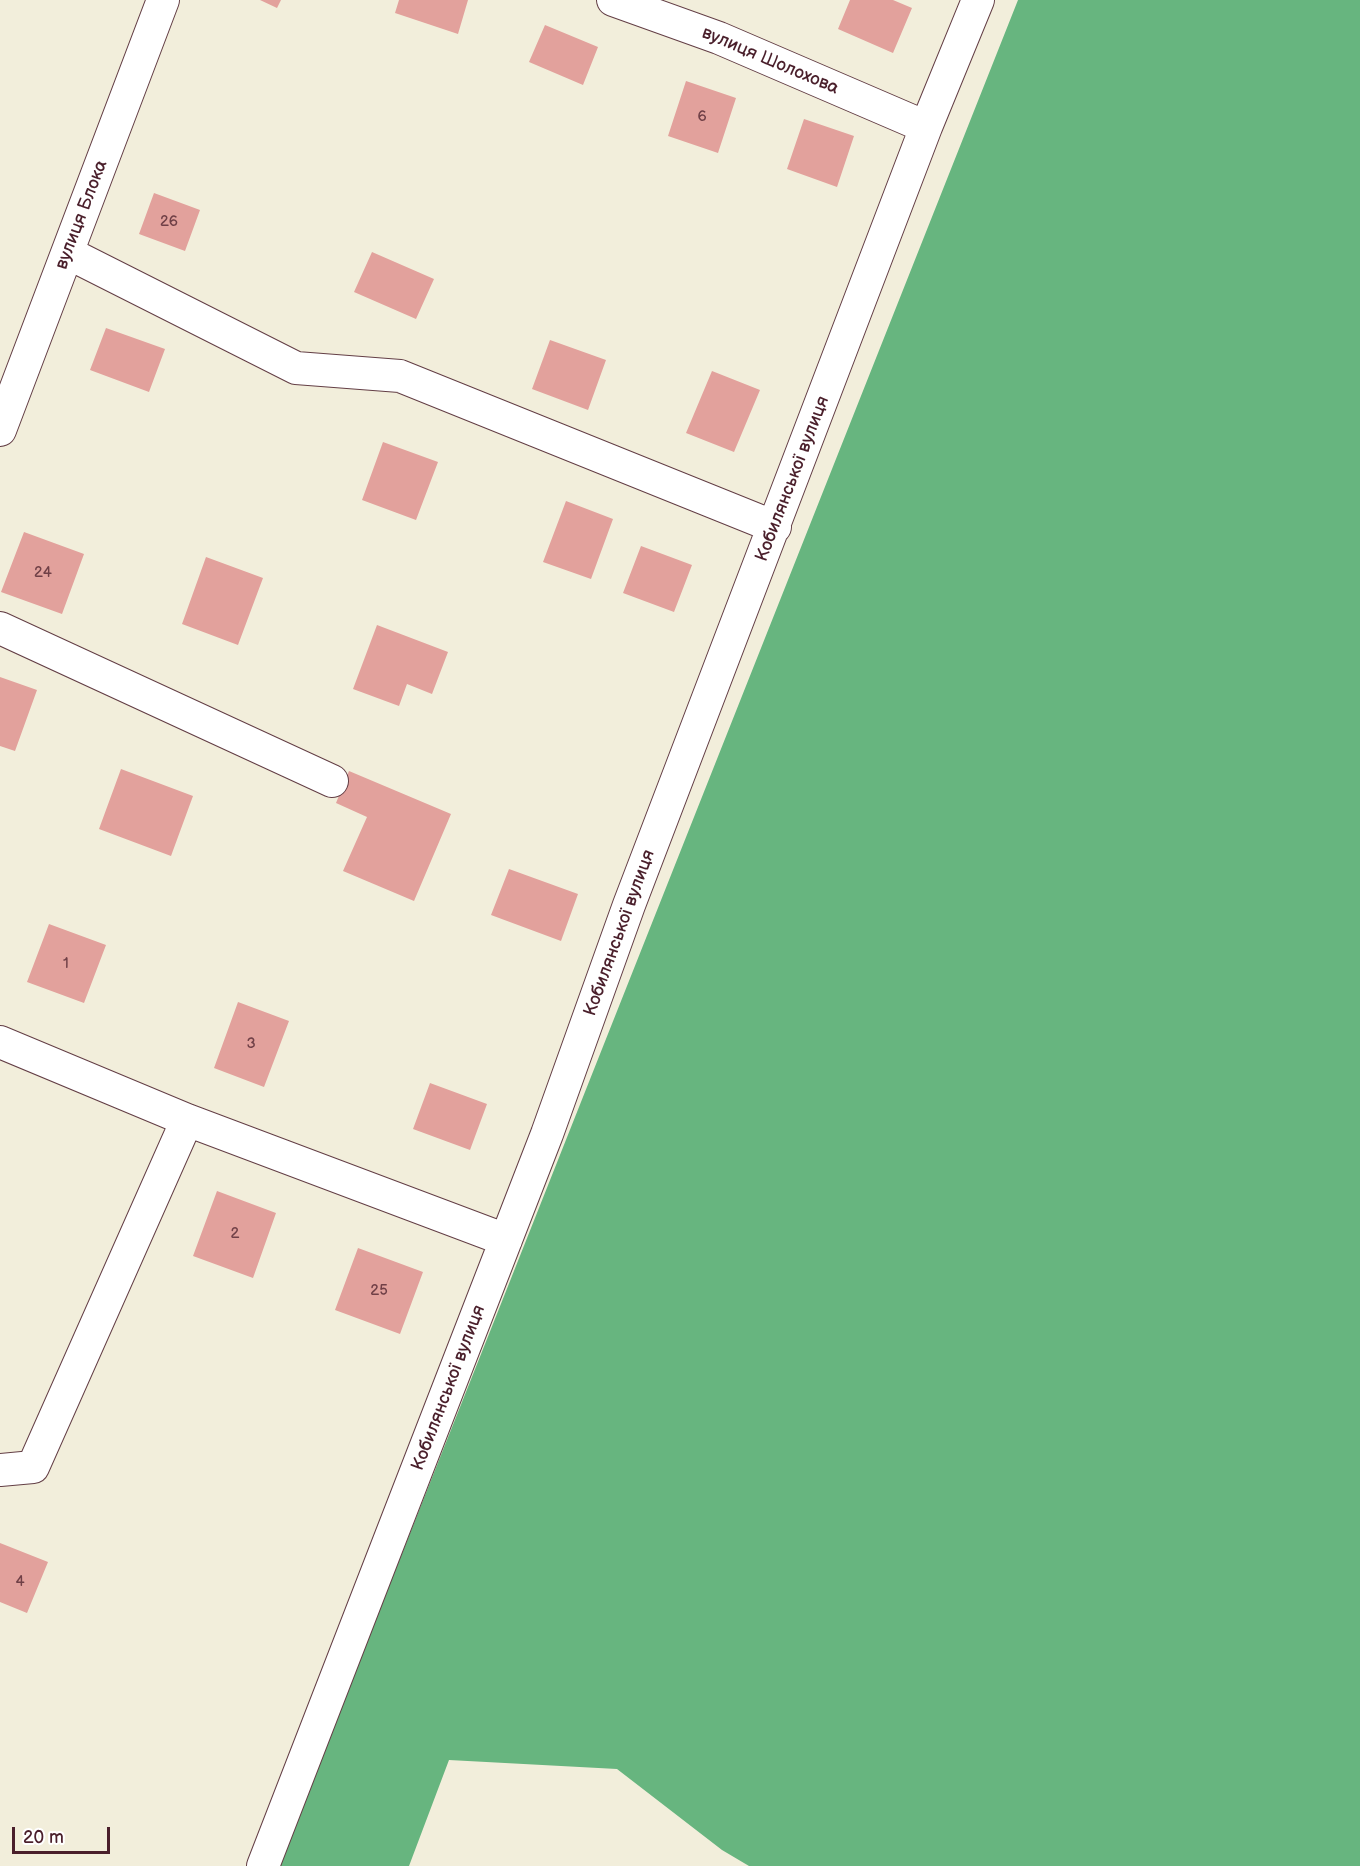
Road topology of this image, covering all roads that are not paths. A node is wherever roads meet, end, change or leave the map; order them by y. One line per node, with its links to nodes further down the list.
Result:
1 (163, 0): 5 (street, вулиця Блока)
2 (613, 0): 4 (street, вулиця Шолохова)
3 (978, 0): 4 (street, Кобилянської вулиця)
4 (926, 127): 7 (street, Кобилянської вулиця)
5 (69, 252): 6 (street, вулиця Блока); 7 (street)
6 (0, 430)
7 (775, 527): 12 (street, Кобилянської вулиця)
8 (0, 628): 9 (street)
9 (332, 781)
10 (0, 1042): 11 (street)
11 (187, 1120): 12 (street); 13 (street)
12 (506, 1240): 14 (street, Кобилянської вулиця)
13 (0, 1470)
14 (263, 1866)

